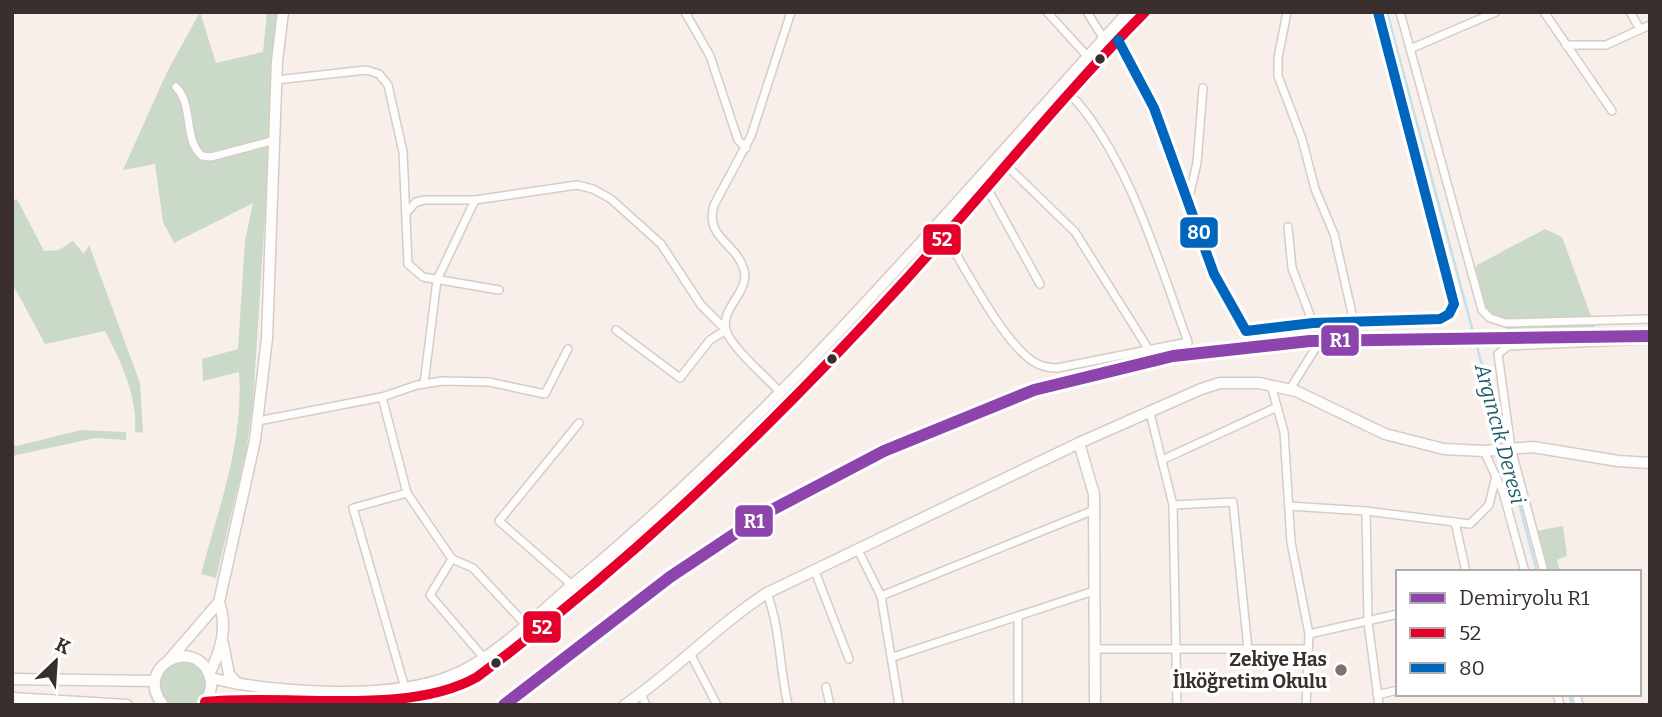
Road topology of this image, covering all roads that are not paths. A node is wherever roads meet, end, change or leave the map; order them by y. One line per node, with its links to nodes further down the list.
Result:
1 (283, 12): 23 (street)
2 (685, 12): 29 (street)
3 (791, 12): 29 (street)
4 (1046, 12): 22 (street)
5 (1087, 12): 18 (street)
6 (1128, 12): 18 (street)
7 (1145, 12): 19 (street)
8 (1287, 12): 41 (street)
9 (1378, 12): 41 (street)
10 (1400, 12): 21 (street)
11 (1472, 12): 15 (street)
12 (1496, 12): 15 (street)
13 (1544, 12): 20 (street)
14 (1630, 12): 17 (street)
15 (1475, 21): 21 (street)
16 (1650, 25): 17 (street)
17 (1640, 29): 20 (street)
18 (1104, 39): 22 (street)
19 (1118, 40): 26 (street); 33 (street)
20 (1566, 45): 27 (street)
21 (1410, 49): 40 (street)
22 (1088, 57): 52 (street)
23 (276, 80): 28 (street); 34 (street)
24 (176, 87): 28 (street)
25 (1203, 88): 33 (street)
26 (1070, 94): 30 (street); 48 (street)
27 (1612, 111)
28 (275, 140): 56 (street)
29 (746, 148): 44 (street)
30 (1006, 165): 31 (street); 48 (street)
31 (987, 188): 36 (street); 38 (street)
32 (475, 200): 34 (street); 37 (street); 44 (street)
33 (1187, 201): 42 (street)
34 (408, 211): 37 (street)
35 (1289, 227): 42 (street)
36 (945, 236): 48 (street); 107 (street)
37 (438, 281): 39 (street); 49 (street)
38 (1040, 284)
39 (499, 290)
40 (1650, 319)
41 (1354, 322): 42 (street)
42 (1313, 323)
43 (617, 330): 44 (street)
44 (726, 330): 52 (street)
45 (1650, 340): 59 (street)
46 (568, 349): 49 (street)
47 (1315, 349): 51 (street)
48 (1149, 350)
49 (424, 384): 53 (street)
50 (1271, 385): 51 (street); 54 (street); 55 (street)
51 (1290, 389): 60 (street)
52 (779, 391): 76 (street)
53 (382, 397): 56 (street); 64 (street)
54 (1278, 407): 61 (street); 66 (street)
55 (1150, 413): 58 (street); 61 (street)
56 (258, 421): 80 (street)
57 (579, 423): 76 (street)
58 (1079, 443): 67 (street); 70 (street)
59 (1510, 448): 60 (street); 62 (street); 75 (street)
60 (1488, 451): 63 (street)
61 (1162, 460): 65 (street)
62 (1650, 463)
63 (1496, 476): 69 (street); 74 (street)
64 (407, 493): 71 (street); 101 (street)
65 (1173, 505): 88 (street); 89 (street)
66 (1289, 506): 68 (street); 85 (street)
67 (1094, 510): 77 (street); 79 (street)
68 (1366, 511): 69 (street); 83 (street)
69 (1455, 522): 73 (street)
70 (858, 550): 72 (street); 79 (street)
71 (452, 559): 84 (street); 93 (street)
72 (814, 569): 78 (street); 94 (street)
73 (1466, 570)
74 (1524, 570)
75 (1543, 570)
76 (572, 585): 84 (street)
77 (1094, 591): 82 (street); 87 (street)
78 (767, 593): 91 (street); 114 (street)
79 (881, 596): 92 (street)
80 (219, 602): 86 (street); 95 (street)
81 (1396, 615): 83 (street)
82 (1018, 616): 92 (street); 117 (street)
83 (1368, 622): 85 (street); 104 (street)
84 (525, 624): 93 (street)
85 (1309, 634): 90 (street)
86 (223, 640): 96 (street); 99 (street)
87 (1094, 649): 88 (street); 118 (street)
88 (1176, 649): 89 (street); 119 (street)
89 (1248, 649): 90 (street)
90 (1308, 649): 120 (street)
91 (691, 655): 103 (street); 113 (street)
92 (893, 657): 116 (street)
93 (484, 658): 101 (street)
94 (849, 659)
95 (169, 660): 96 (street); 98 (street)
96 (210, 676): 99 (street); 107 (street)
97 (12, 680): 98 (street)
98 (155, 681): 110 (street)
99 (239, 685): 101 (street)
100 (827, 687): 115 (street)
101 (405, 688)
102 (1396, 690): 104 (street)
103 (641, 694): 111 (street); 112 (street)
104 (1377, 695): 121 (street)
105 (12, 698): 106 (street)
106 (73, 699): 108 (street); 109 (street)
107 (203, 704)
108 (90, 705)
109 (127, 705)
110 (163, 705)
111 (625, 705)
112 (646, 705)
113 (717, 705)
114 (788, 705)
115 (830, 705)
116 (899, 705)
117 (1018, 705)
118 (1095, 705)
119 (1177, 705)
120 (1306, 705)
121 (1379, 705)

